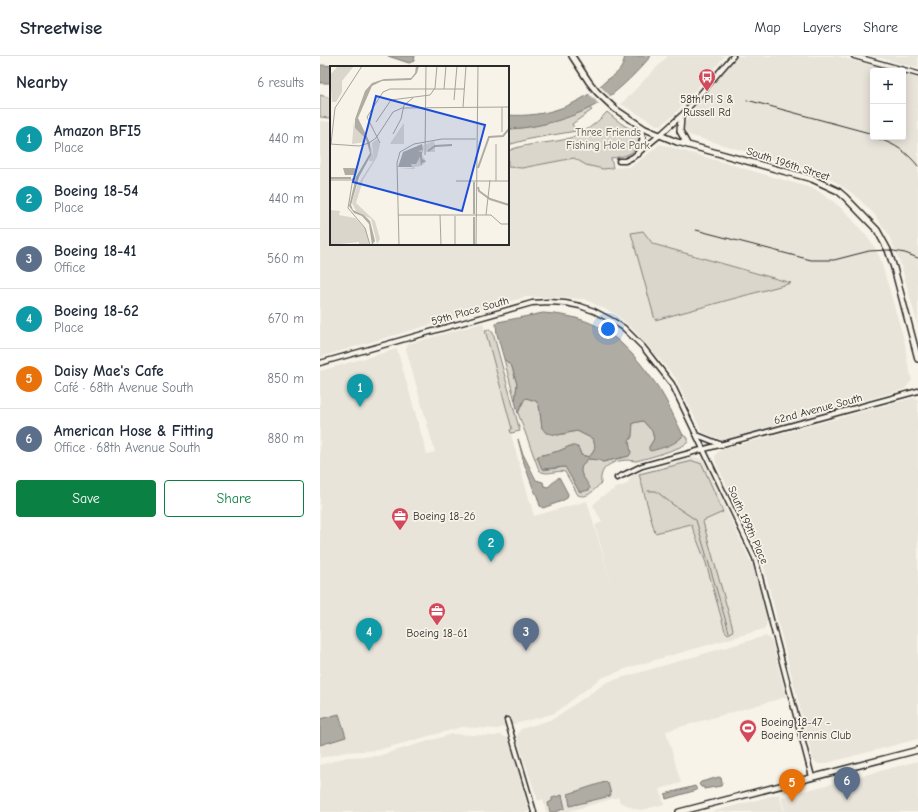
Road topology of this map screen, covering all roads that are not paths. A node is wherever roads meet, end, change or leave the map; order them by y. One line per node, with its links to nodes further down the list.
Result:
1 (733, 56): 5 (street)
2 (854, 56): 4 (street)
3 (573, 58): 6 (main road, South 196th Street)
4 (918, 74)
5 (680, 116): 7 (street); 8 (main road)
6 (640, 127): 7 (main road, South 196th Street); 9 (main road)
7 (660, 135): 8 (main road, South 196th Street); 9 (street)
8 (687, 144): 12 (main road, South 196th Street)
9 (638, 154): 10 (street)
10 (619, 161)
11 (624, 328): 13 (street, 59th Place South); 15 (street, South 199th Place)
12 (918, 359)
13 (320, 363)
14 (918, 391): 16 (street, 62nd Avenue South)
15 (697, 435): 16 (street); 17 (street, South 199th Place)
16 (722, 445): 17 (street, 62nd Avenue South)
17 (704, 450): 18 (street, 62nd Avenue South); 21 (street, South 199th Place)
18 (617, 478)
19 (507, 720): 22 (street)
20 (918, 750): 21 (main road)
21 (812, 777): 23 (main road)
22 (534, 812)
23 (679, 812)

